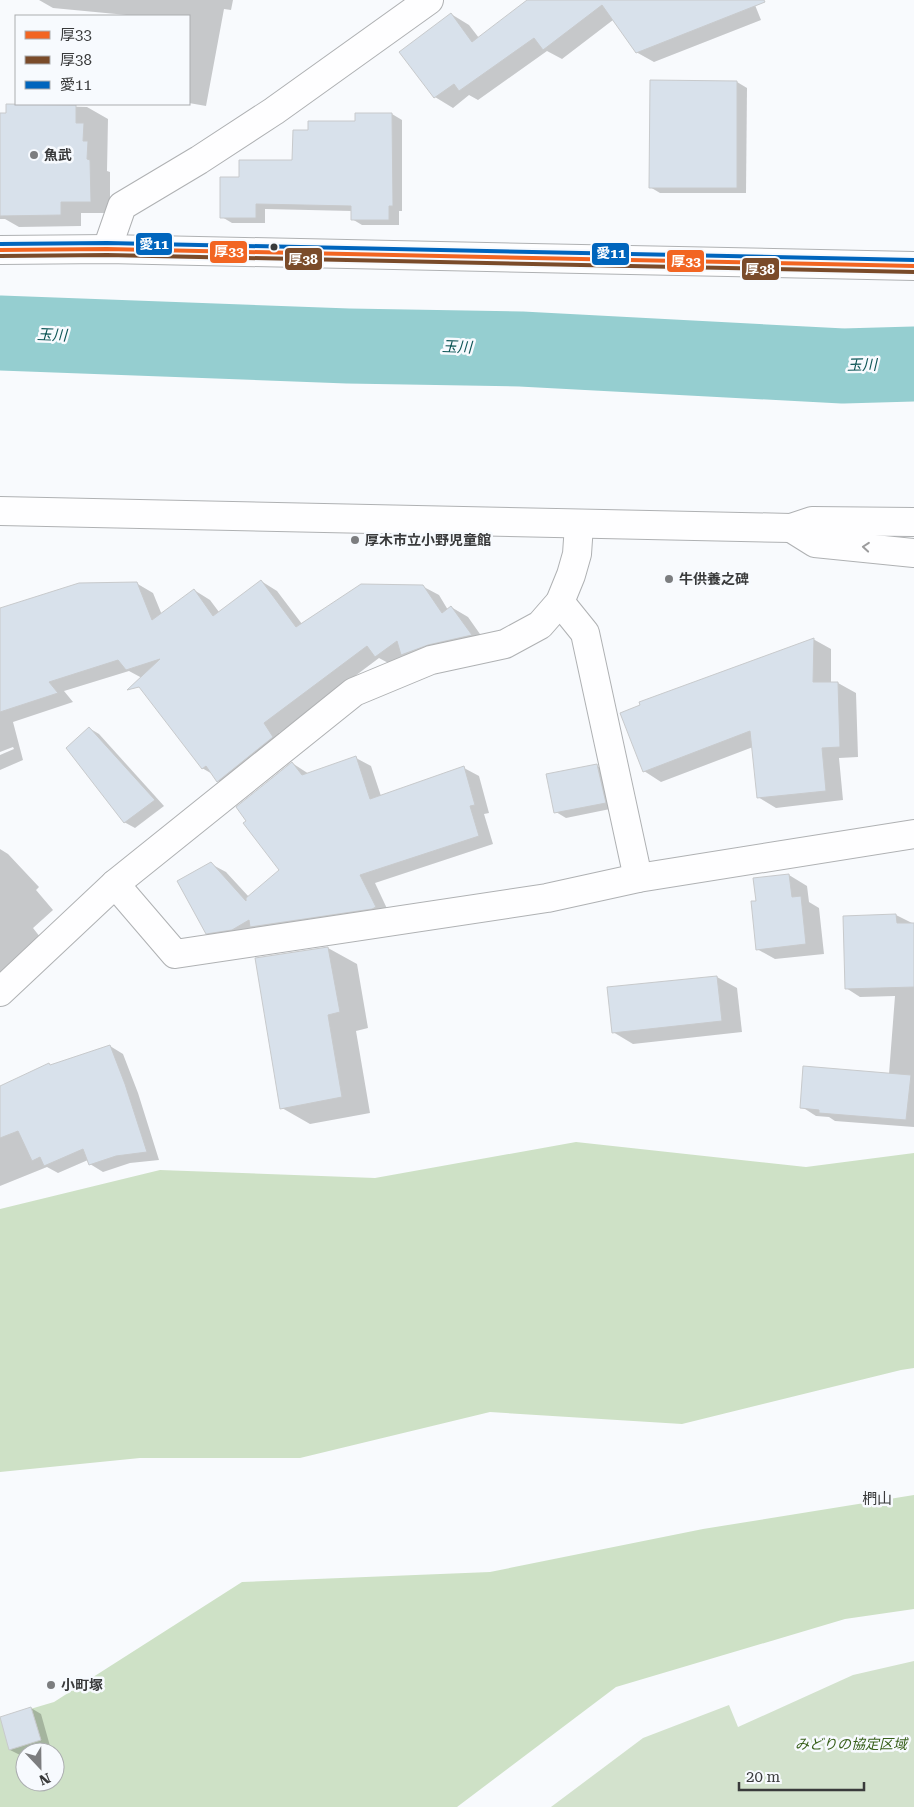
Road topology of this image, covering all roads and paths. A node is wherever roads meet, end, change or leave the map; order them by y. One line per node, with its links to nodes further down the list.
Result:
1 (429, 0): 2 (street)
2 (107, 249): 3 (street); 4 (street)
3 (0, 250)
4 (914, 266)
5 (0, 511): 7 (street)
6 (914, 522): 8 (street)
7 (579, 525): 8 (street); 10 (street)
8 (791, 528): 9 (street, one-way to 8)
9 (914, 552)
10 (560, 602): 12 (street); 13 (street)
11 (914, 834): 12 (street)
12 (638, 878): 13 (street)
13 (115, 884): 14 (street)
14 (0, 992)

